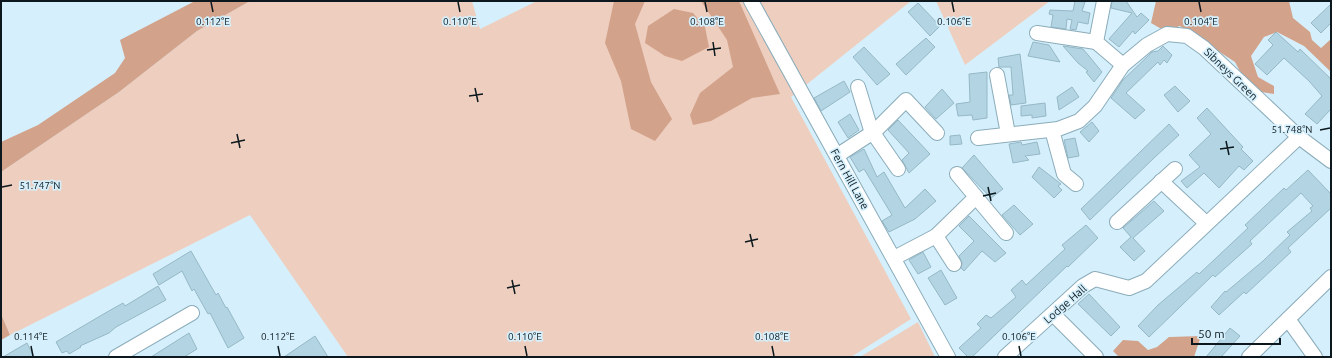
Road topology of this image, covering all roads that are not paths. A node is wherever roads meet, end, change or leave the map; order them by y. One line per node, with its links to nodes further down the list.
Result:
1 (751, 1): 14 (street, Fern Hill Lane)
2 (1104, 1): 4 (street)
3 (1038, 33): 4 (street)
4 (1096, 42): 5 (street)
5 (1123, 65): 8 (street, Sibneys Green); 12 (street, Sibneys Green)
6 (997, 75): 11 (street)
7 (858, 87): 9 (street)
8 (1052, 130): 11 (street, Sibneys Green); 20 (street)
9 (873, 133): 10 (street); 14 (street); 16 (street)
10 (937, 133)
11 (1008, 134): 13 (street, Sibneys Green)
12 (1299, 137): 15 (street, Sibneys Green); 23 (street, Lodge Hall)
13 (978, 138)
14 (838, 155): 26 (street, Fern Hill Lane)
15 (1331, 161)
16 (898, 169)
17 (1175, 169): 19 (street)
18 (957, 174): 21 (street)
19 (1161, 181): 22 (street); 23 (street)
20 (1076, 184)
21 (976, 197): 24 (street); 25 (street)
22 (1117, 222)
23 (1206, 224): 30 (street, Lodge Hall)
24 (1006, 234)
25 (936, 236): 26 (street); 27 (street)
26 (894, 258): 33 (street, Fern Hill Lane)
27 (954, 264)
28 (1331, 277): 31 (street)
29 (192, 313): 32 (street)
30 (1053, 314): 34 (street, Lodge Hall); 35 (street)
31 (1288, 319): 36 (street); 37 (street)
32 (116, 357)
33 (948, 357)
34 (1005, 357)
35 (1096, 357)
36 (1249, 357)
37 (1315, 357)

